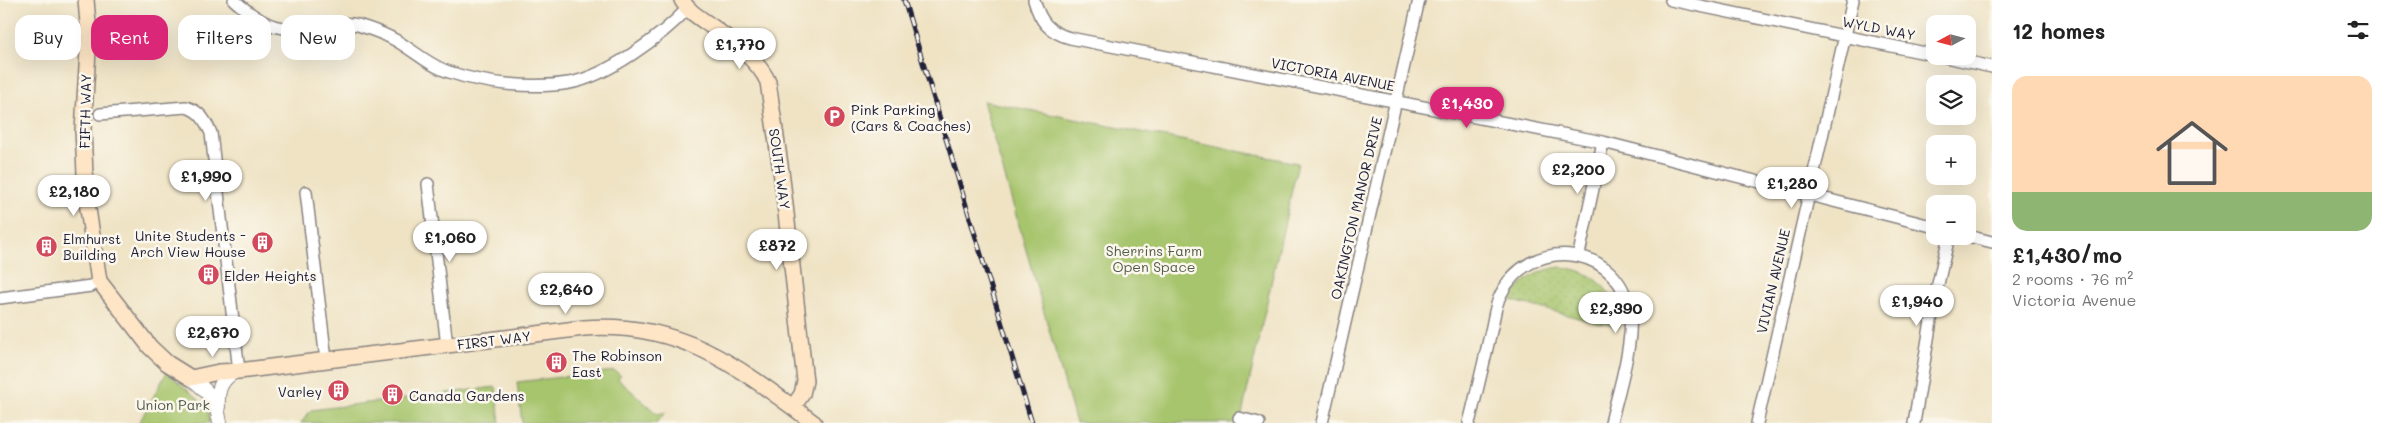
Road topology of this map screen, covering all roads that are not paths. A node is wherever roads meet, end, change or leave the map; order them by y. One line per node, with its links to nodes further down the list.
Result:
1 (86, 0): 23 (main road, FIFTH WAY)
2 (234, 0): 7 (street)
3 (1034, 0): 12 (street, VICTORIA AVENUE)
4 (1419, 0): 12 (street, OAKINGTON MANOR DRIVE)
5 (1671, 0): 8 (street, WYLD WAY)
6 (1852, 0): 8 (street, VIVIAN AVENUE)
7 (684, 4): 29 (main road, SOUTH WAY)
8 (1844, 36): 9 (street, WYLD WAY); 17 (street, VIVIAN AVENUE)
9 (1926, 53)
10 (1976, 64): 11 (street)
11 (1992, 67)
12 (1396, 102): 14 (street, VICTORIA AVENUE); 34 (street, OAKINGTON MANOR DRIVE)
13 (100, 114): 27 (street)
14 (1602, 142): 17 (street, VICTORIA AVENUE); 22 (street)
15 (428, 184): 25 (street)
16 (306, 192): 26 (street)
17 (1808, 194): 18 (street, VICTORIA AVENUE); 37 (street, VIVIAN AVENUE)
18 (1926, 225)
19 (1976, 238): 20 (street)
20 (1992, 242)
21 (1947, 245): 38 (street)
22 (1578, 254): 35 (street); 36 (street)
23 (99, 281): 24 (street); 28 (main road, FIFTH WAY)
24 (0, 298)
25 (447, 346): 26 (main road, FIRST WAY); 29 (main road, FIRST WAY)
26 (326, 360): 27 (main road, FIRST WAY)
27 (238, 371): 28 (main road); 30 (street)
28 (192, 378): 30 (street)
29 (793, 408): 32 (main road)
30 (219, 418)
31 (1239, 418): 33 (street)
32 (814, 423)
33 (1258, 423)
34 (1322, 423)
35 (1469, 423)
36 (1610, 423)
37 (1757, 423)
38 (1914, 423)

